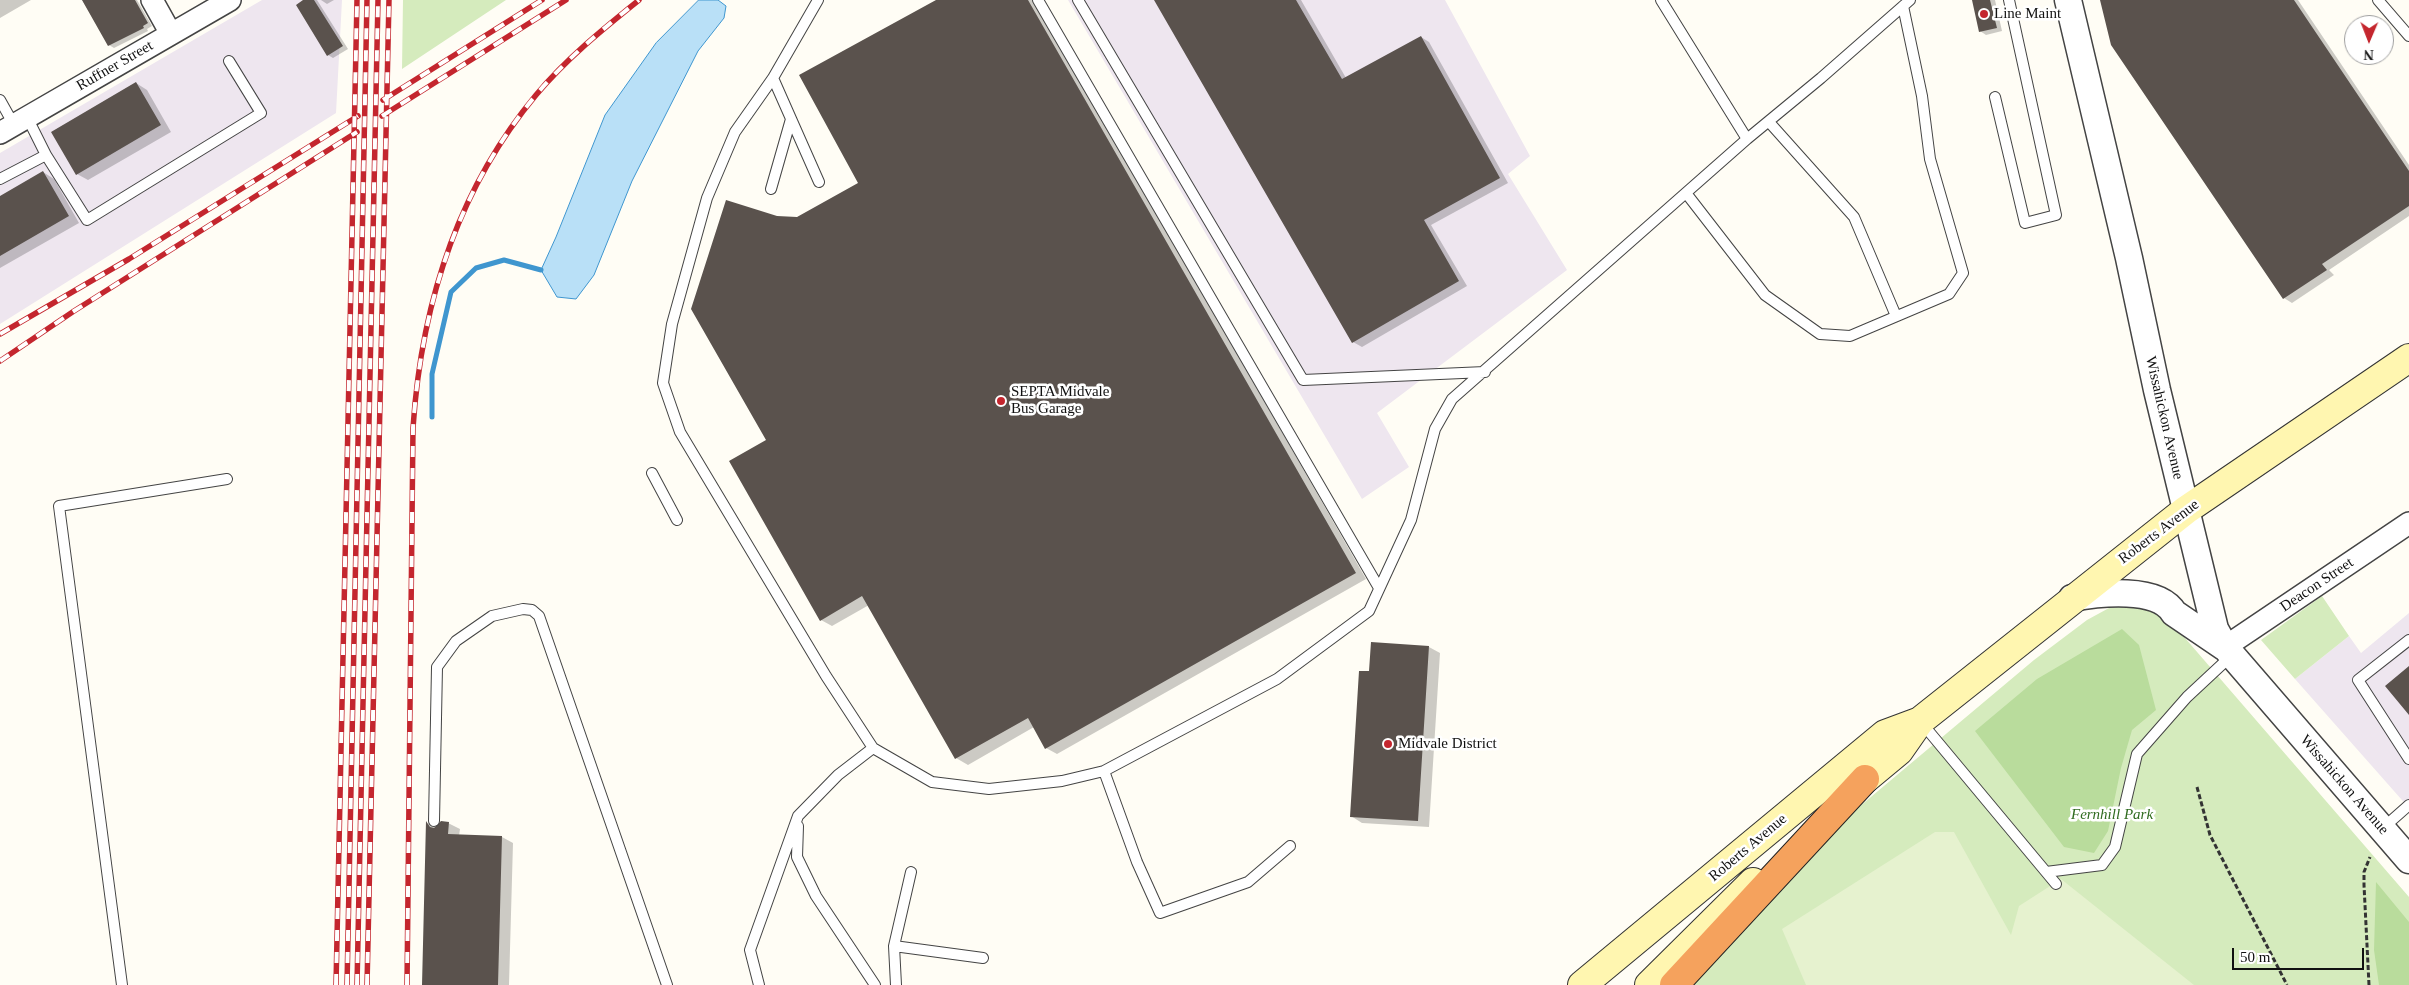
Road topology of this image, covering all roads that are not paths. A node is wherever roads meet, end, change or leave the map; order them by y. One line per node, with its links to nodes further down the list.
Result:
1 (152, 0): 11 (street)
2 (230, 0): 11 (street, Ruffner Street)
3 (818, 0): 14 (lane)
4 (1038, 0): 34 (lane)
5 (1078, 0): 28 (lane)
6 (1661, 0): 20 (lane)
7 (2009, 0): 15 (lane)
8 (2068, 0): 31 (street, Wissahickon Avenue)
9 (2378, 0): 12 (lane)
10 (1906, 3): 18 (lane); 26 (lane)
11 (171, 34): 19 (street, Ruffner Street)
12 (2409, 36)
13 (229, 61): 21 (lane)
14 (773, 78): 17 (lane); 39 (lane)
15 (1996, 98)
16 (0, 100): 19 (lane)
17 (791, 119): 23 (lane); 24 (lane)
18 (1769, 122): 20 (lane); 26 (lane)
19 (14, 125): 21 (lane)
20 (1747, 139): 25 (lane)
21 (46, 155): 22 (lane)
22 (0, 179)
23 (819, 182)
24 (771, 189)
25 (1686, 193): 26 (lane); 28 (lane)
26 (1896, 316)
27 (2409, 358): 31 (main road, Roberts Avenue)
28 (1485, 372): 34 (lane)
29 (652, 473): 32 (lane)
30 (227, 480): 54 (lane)
31 (2186, 510): 35 (main road, Roberts Avenue); 37 (street, Wissahickon Avenue)
32 (677, 520)
33 (2409, 523): 37 (street, Deacon Street)
34 (1379, 588): 41 (lane)
35 (2072, 598): 37 (street); 38 (main road, Roberts Avenue)
36 (2409, 640): 40 (lane)
37 (2228, 651): 46 (street, Wissahickon Avenue); 50 (lane)
38 (1920, 721): 42 (main road, Roberts Avenue); 50 (lane); 59 (main road, Roberts Avenue)
39 (873, 748): 41 (lane); 44 (lane)
40 (2409, 759)
41 (1104, 771): 47 (lane)
42 (1865, 779): 60 (main road, Roberts Avenue); 61 (highway)
43 (2409, 805): 46 (lane)
44 (798, 816): 56 (lane); 57 (lane)
45 (434, 821): 55 (lane)
46 (2382, 829): 48 (street, Wissahickon Avenue)
47 (1290, 846)
48 (2409, 860)
49 (911, 872): 52 (lane)
50 (2046, 872): 51 (lane)
51 (2056, 884)
52 (894, 946): 53 (lane); 58 (lane)
53 (983, 958)
54 (122, 985)
55 (667, 985)
56 (758, 985)
57 (875, 985)
58 (896, 985)
59 (1582, 985)
60 (1649, 985)
61 (1674, 985)

